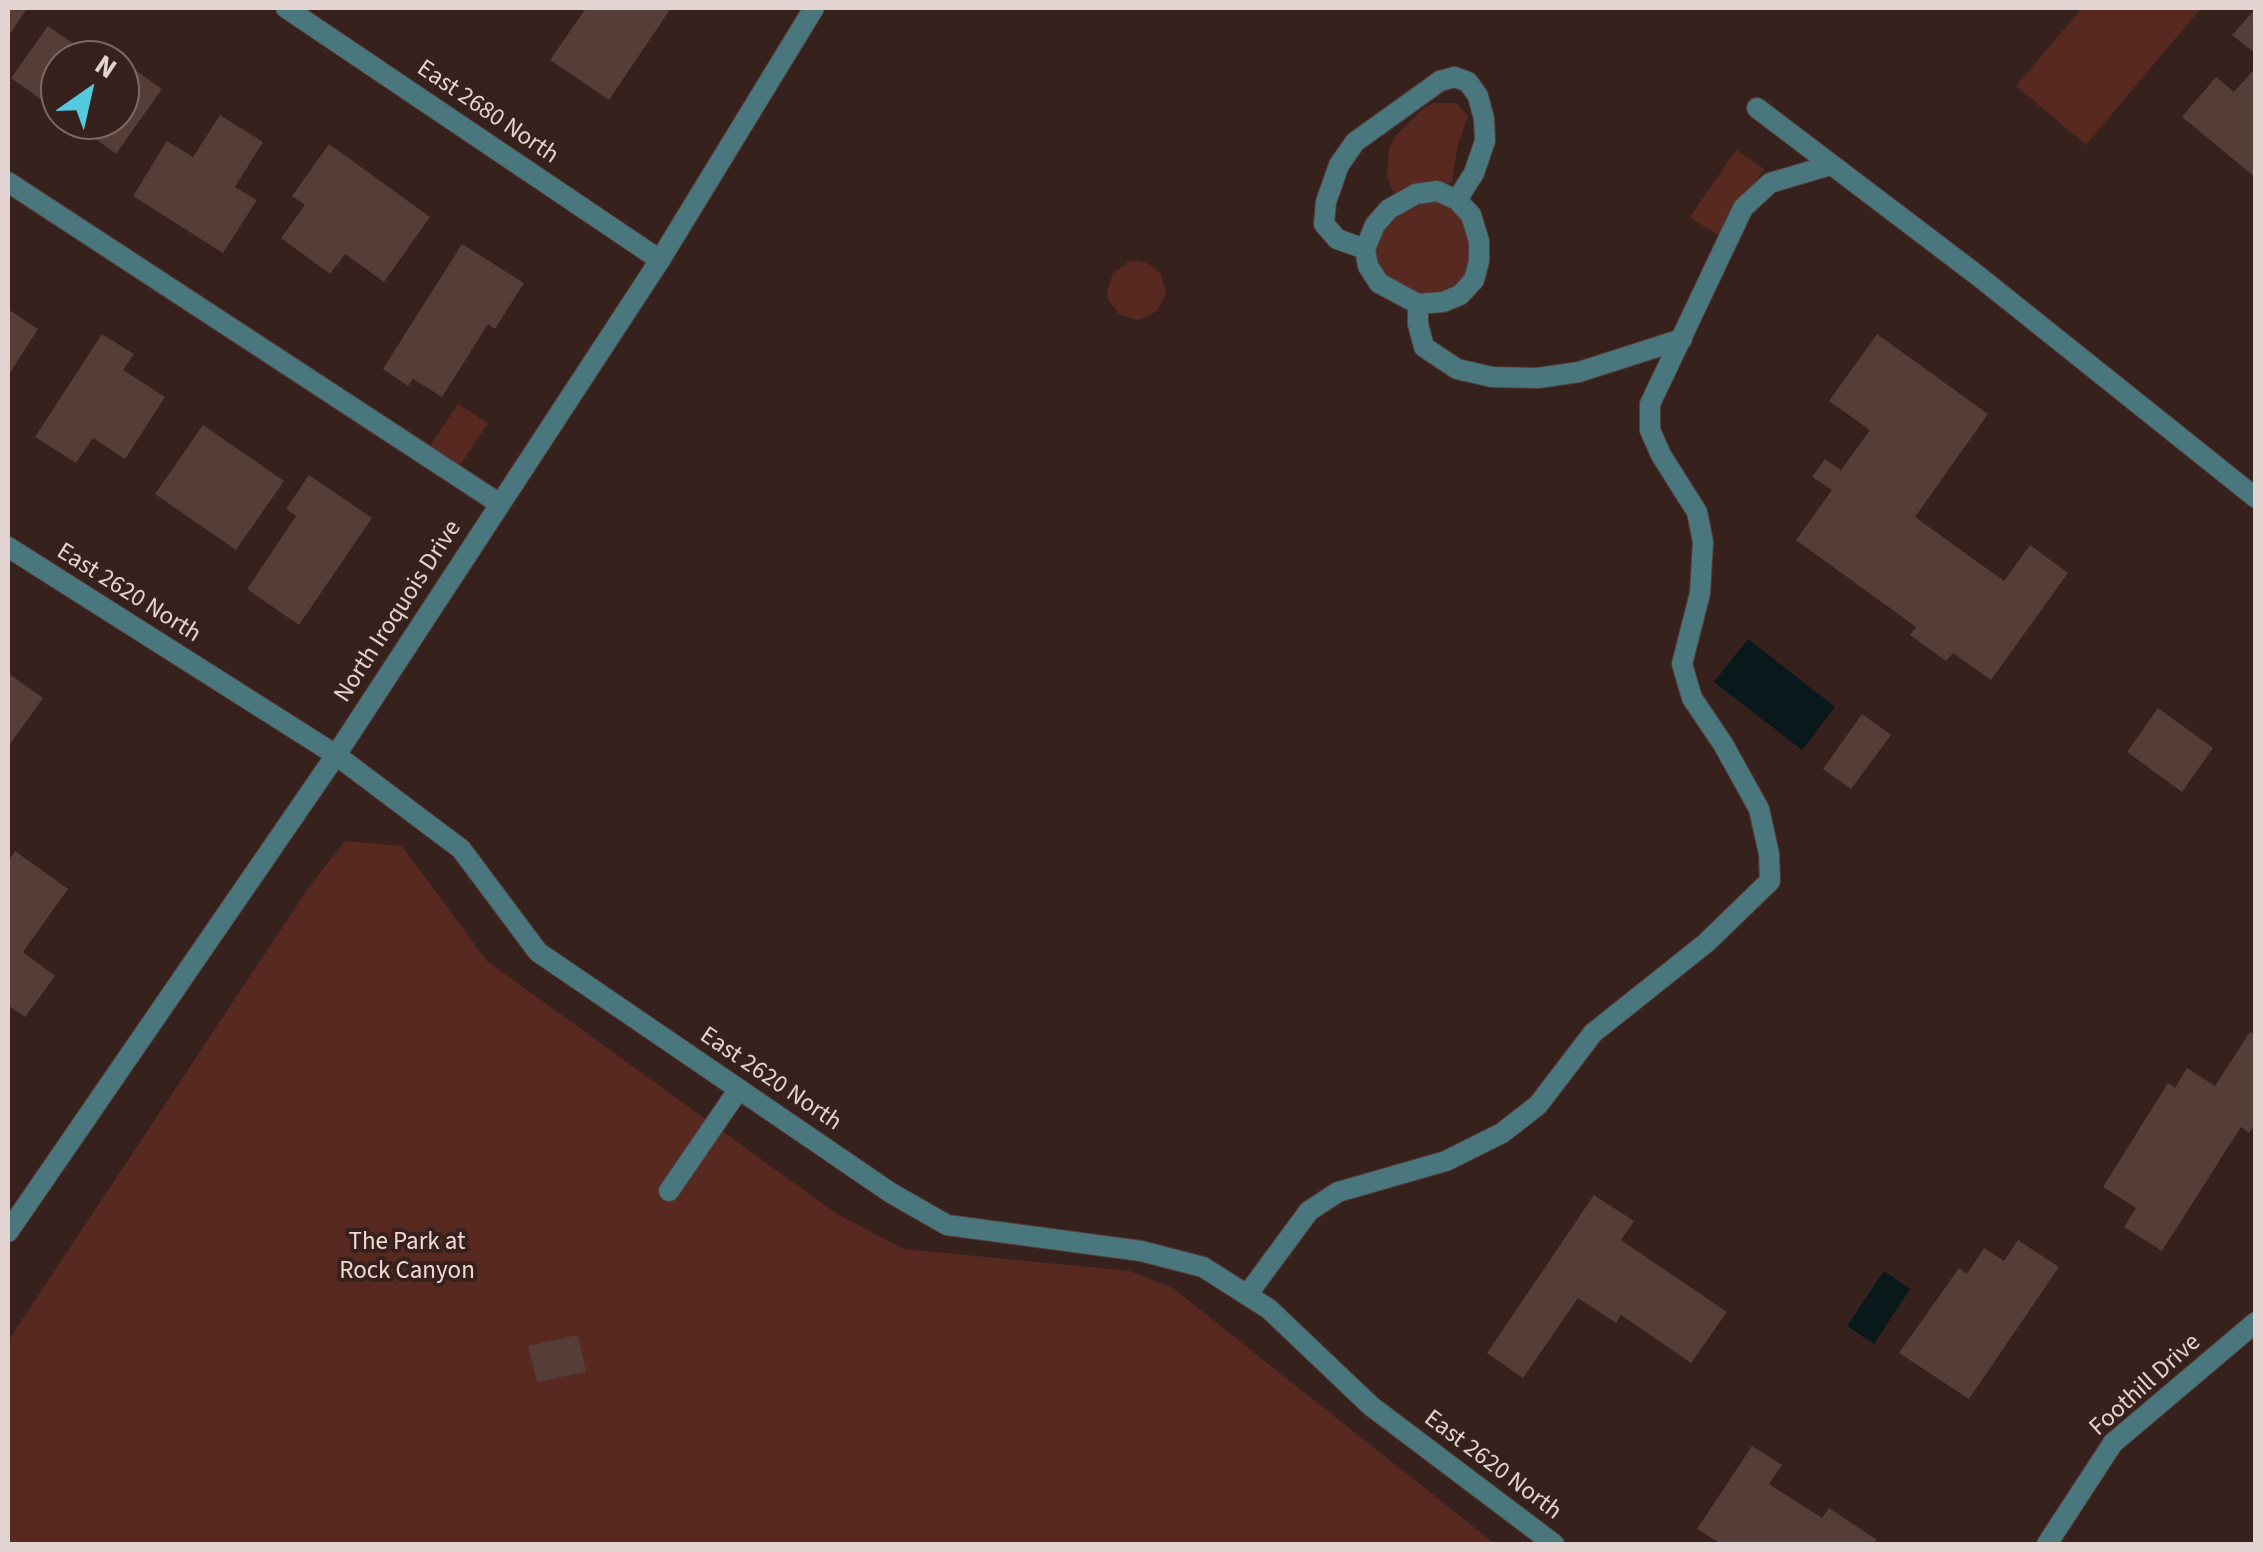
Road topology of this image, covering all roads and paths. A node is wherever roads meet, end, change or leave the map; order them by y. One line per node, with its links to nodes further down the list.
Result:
1 (286, 8): 8 (street, East 2680 North)
2 (814, 8): 8 (street, North Iroquois Drive)
3 (1757, 108): 4 (street)
4 (1831, 165): 10 (street); 11 (street)
5 (8, 182): 12 (street)
6 (1458, 200): 7 (street); 7 (street); 9 (street)
7 (1365, 249): 9 (street)
8 (660, 260): 12 (street, North Iroquois Drive)
9 (1418, 304): 10 (street)
10 (1682, 340): 18 (street)
11 (2256, 498)
12 (500, 504): 14 (street, North Iroquois Drive)
13 (8, 547): 14 (street, East 2620 North)
14 (336, 754): 15 (street, East 2620 North); 17 (street, North Iroquois Drive)
15 (739, 1089): 16 (street); 18 (street, East 2620 North)
16 (669, 1191)
17 (8, 1232)
18 (1247, 1295): 20 (street, East 2620 North)
19 (2256, 1322): 21 (street, Foothill Drive)
20 (1554, 1544)
21 (2047, 1544)

